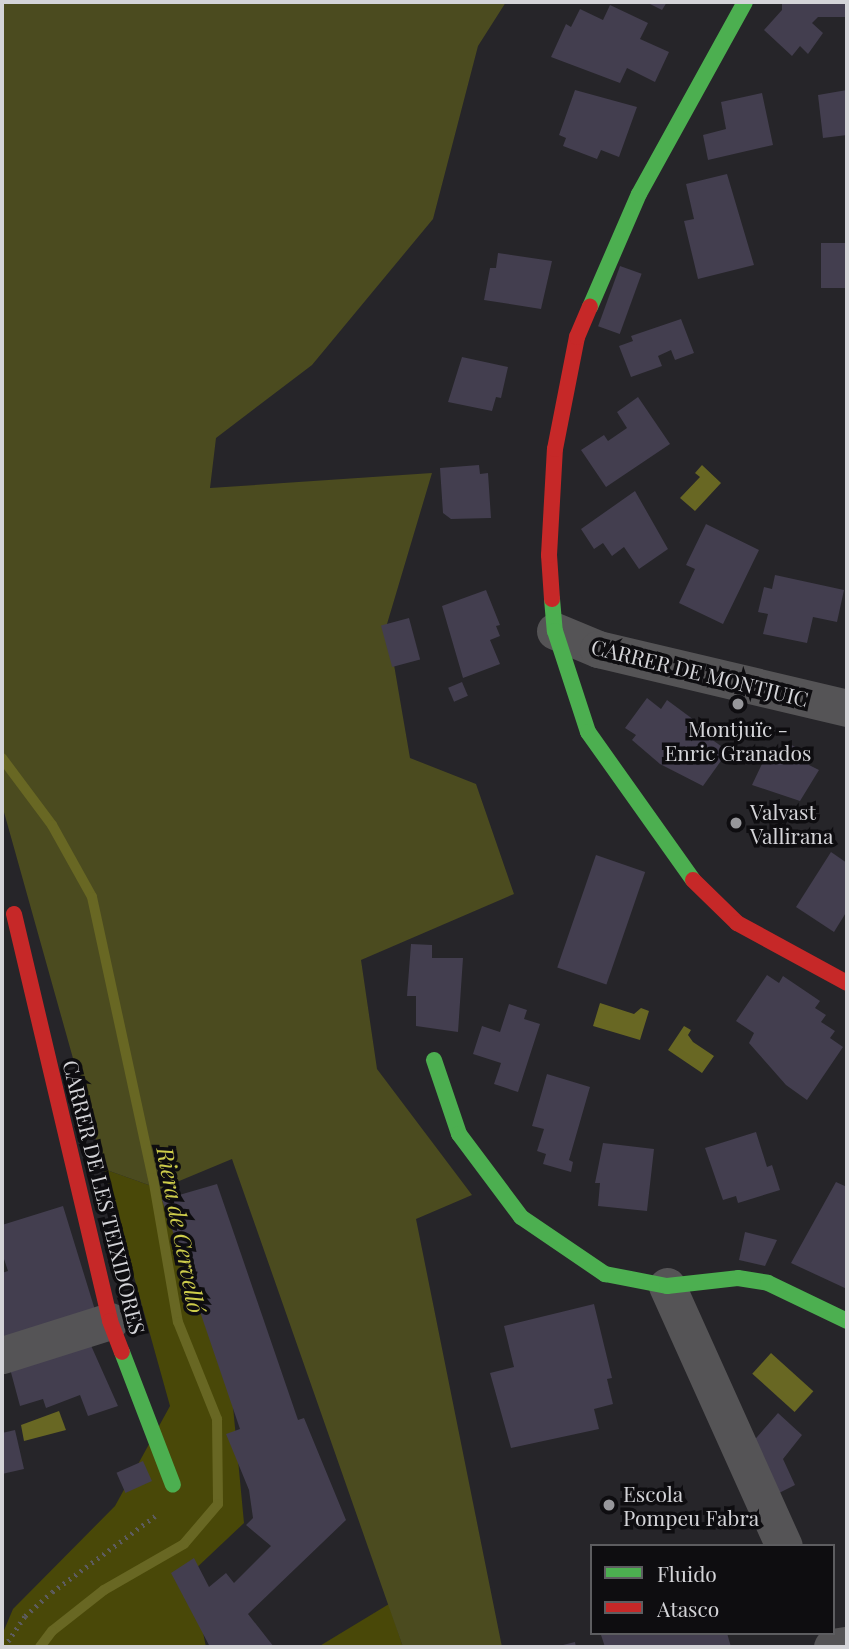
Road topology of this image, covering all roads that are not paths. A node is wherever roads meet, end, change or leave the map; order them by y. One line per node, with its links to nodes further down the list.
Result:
1 (745, 2): 2 (street)
2 (555, 631): 3 (street, CARRER DE MONTJUIC); 5 (street)
3 (847, 708)
4 (14, 914): 8 (street, CARRER DE LES TEIXIDORES)
5 (847, 983)
6 (434, 1060): 7 (street)
7 (667, 1286): 9 (street); 12 (street)
8 (110, 1321): 10 (street); 11 (street, CARRER DE LES TEIXIDORES)
9 (847, 1321)
10 (2, 1355)
11 (173, 1485)
12 (783, 1544)
13 (847, 1645): 14 (street)
14 (831, 1647)

